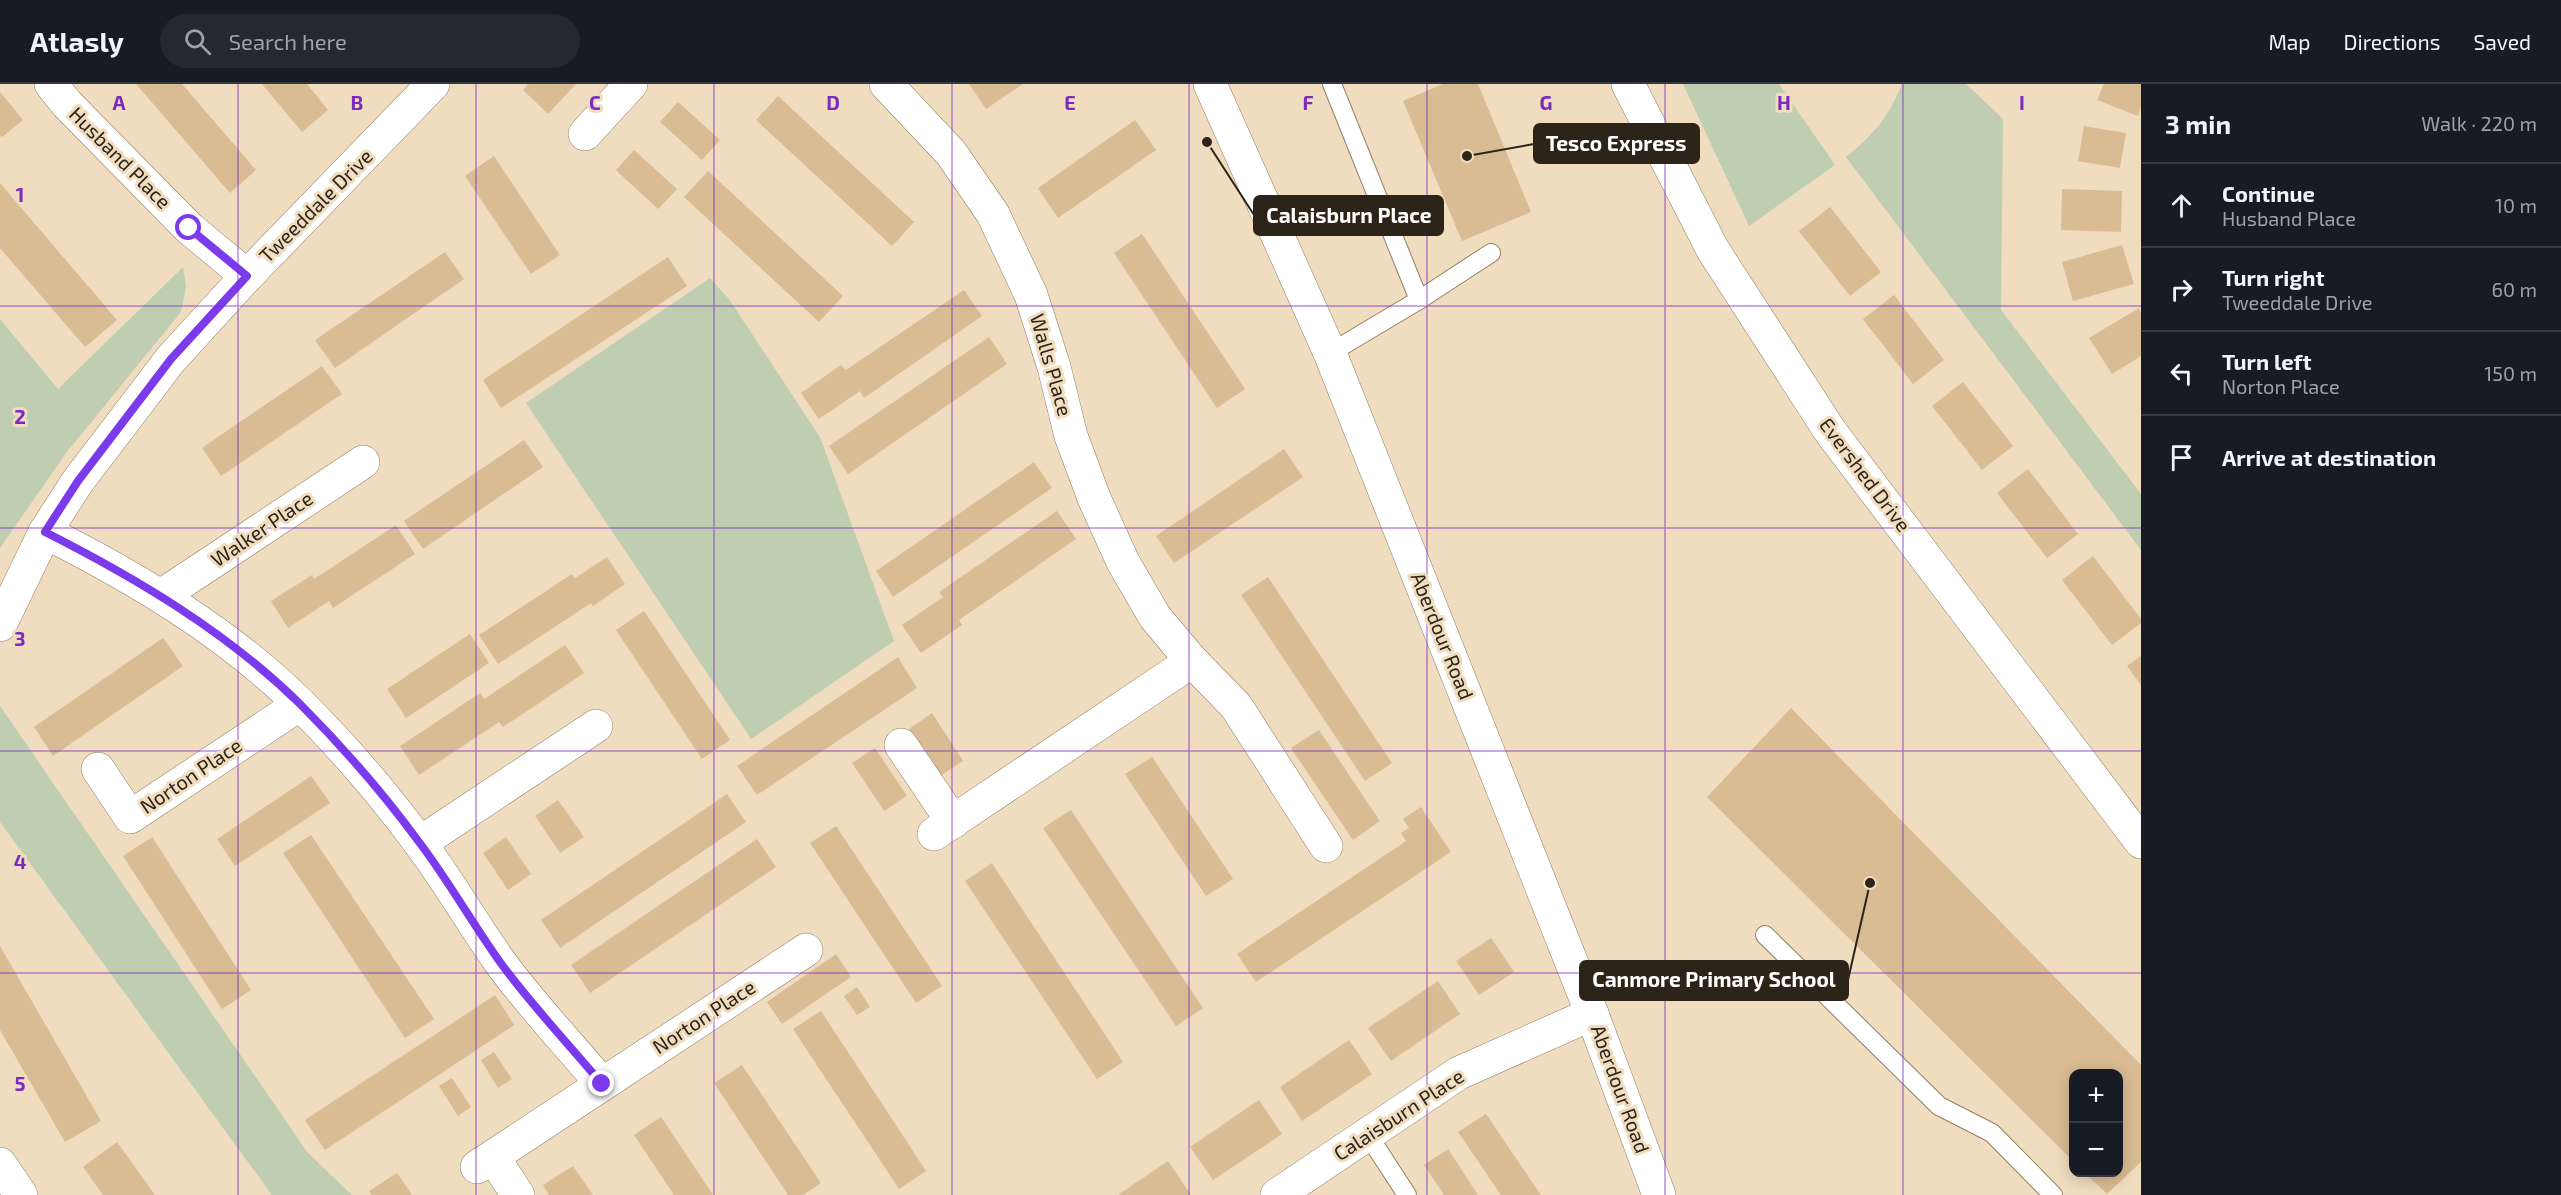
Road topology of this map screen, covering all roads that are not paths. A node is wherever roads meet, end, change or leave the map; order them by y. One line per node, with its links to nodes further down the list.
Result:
1 (51, 84): 10 (street, Husband Place)
2 (433, 84): 10 (street, Tweeddale Drive)
3 (631, 84): 8 (street)
4 (886, 84): 17 (street, Walls Place)
5 (1210, 84): 12 (street, Aberdour Road)
6 (1332, 84): 11 (lane)
7 (1628, 84): 22 (street, Evershed Drive)
8 (585, 134)
9 (1491, 253): 11 (lane)
10 (247, 276): 14 (street, Tweeddale Drive)
11 (1419, 300): 12 (lane)
12 (1330, 353): 27 (street, Aberdour Road)
13 (363, 462): 15 (street, Walker Place)
14 (45, 532): 15 (street); 16 (street, Tweeddale Drive)
15 (161, 596): 18 (street)
16 (0, 625)
17 (1192, 661): 20 (street); 24 (street, Walls Place)
18 (300, 704): 21 (street, Norton Place); 23 (street)
19 (596, 726): 23 (street)
20 (901, 745)
21 (98, 769)
22 (2141, 842)
23 (420, 843): 28 (street)
24 (1326, 846)
25 (1765, 935): 36 (lane)
26 (806, 950): 28 (street, Norton Place)
27 (1592, 1014): 29 (street, Calaisburn Place); 35 (street, Aberdour Road)
28 (602, 1084): 32 (street, Norton Place)
29 (1368, 1135): 33 (street, Calaisburn Place); 34 (lane)
30 (0, 1164): 31 (street)
31 (21, 1195)
32 (518, 1195)
33 (1277, 1195)
34 (1407, 1195)
35 (1659, 1195)
36 (2053, 1195)

